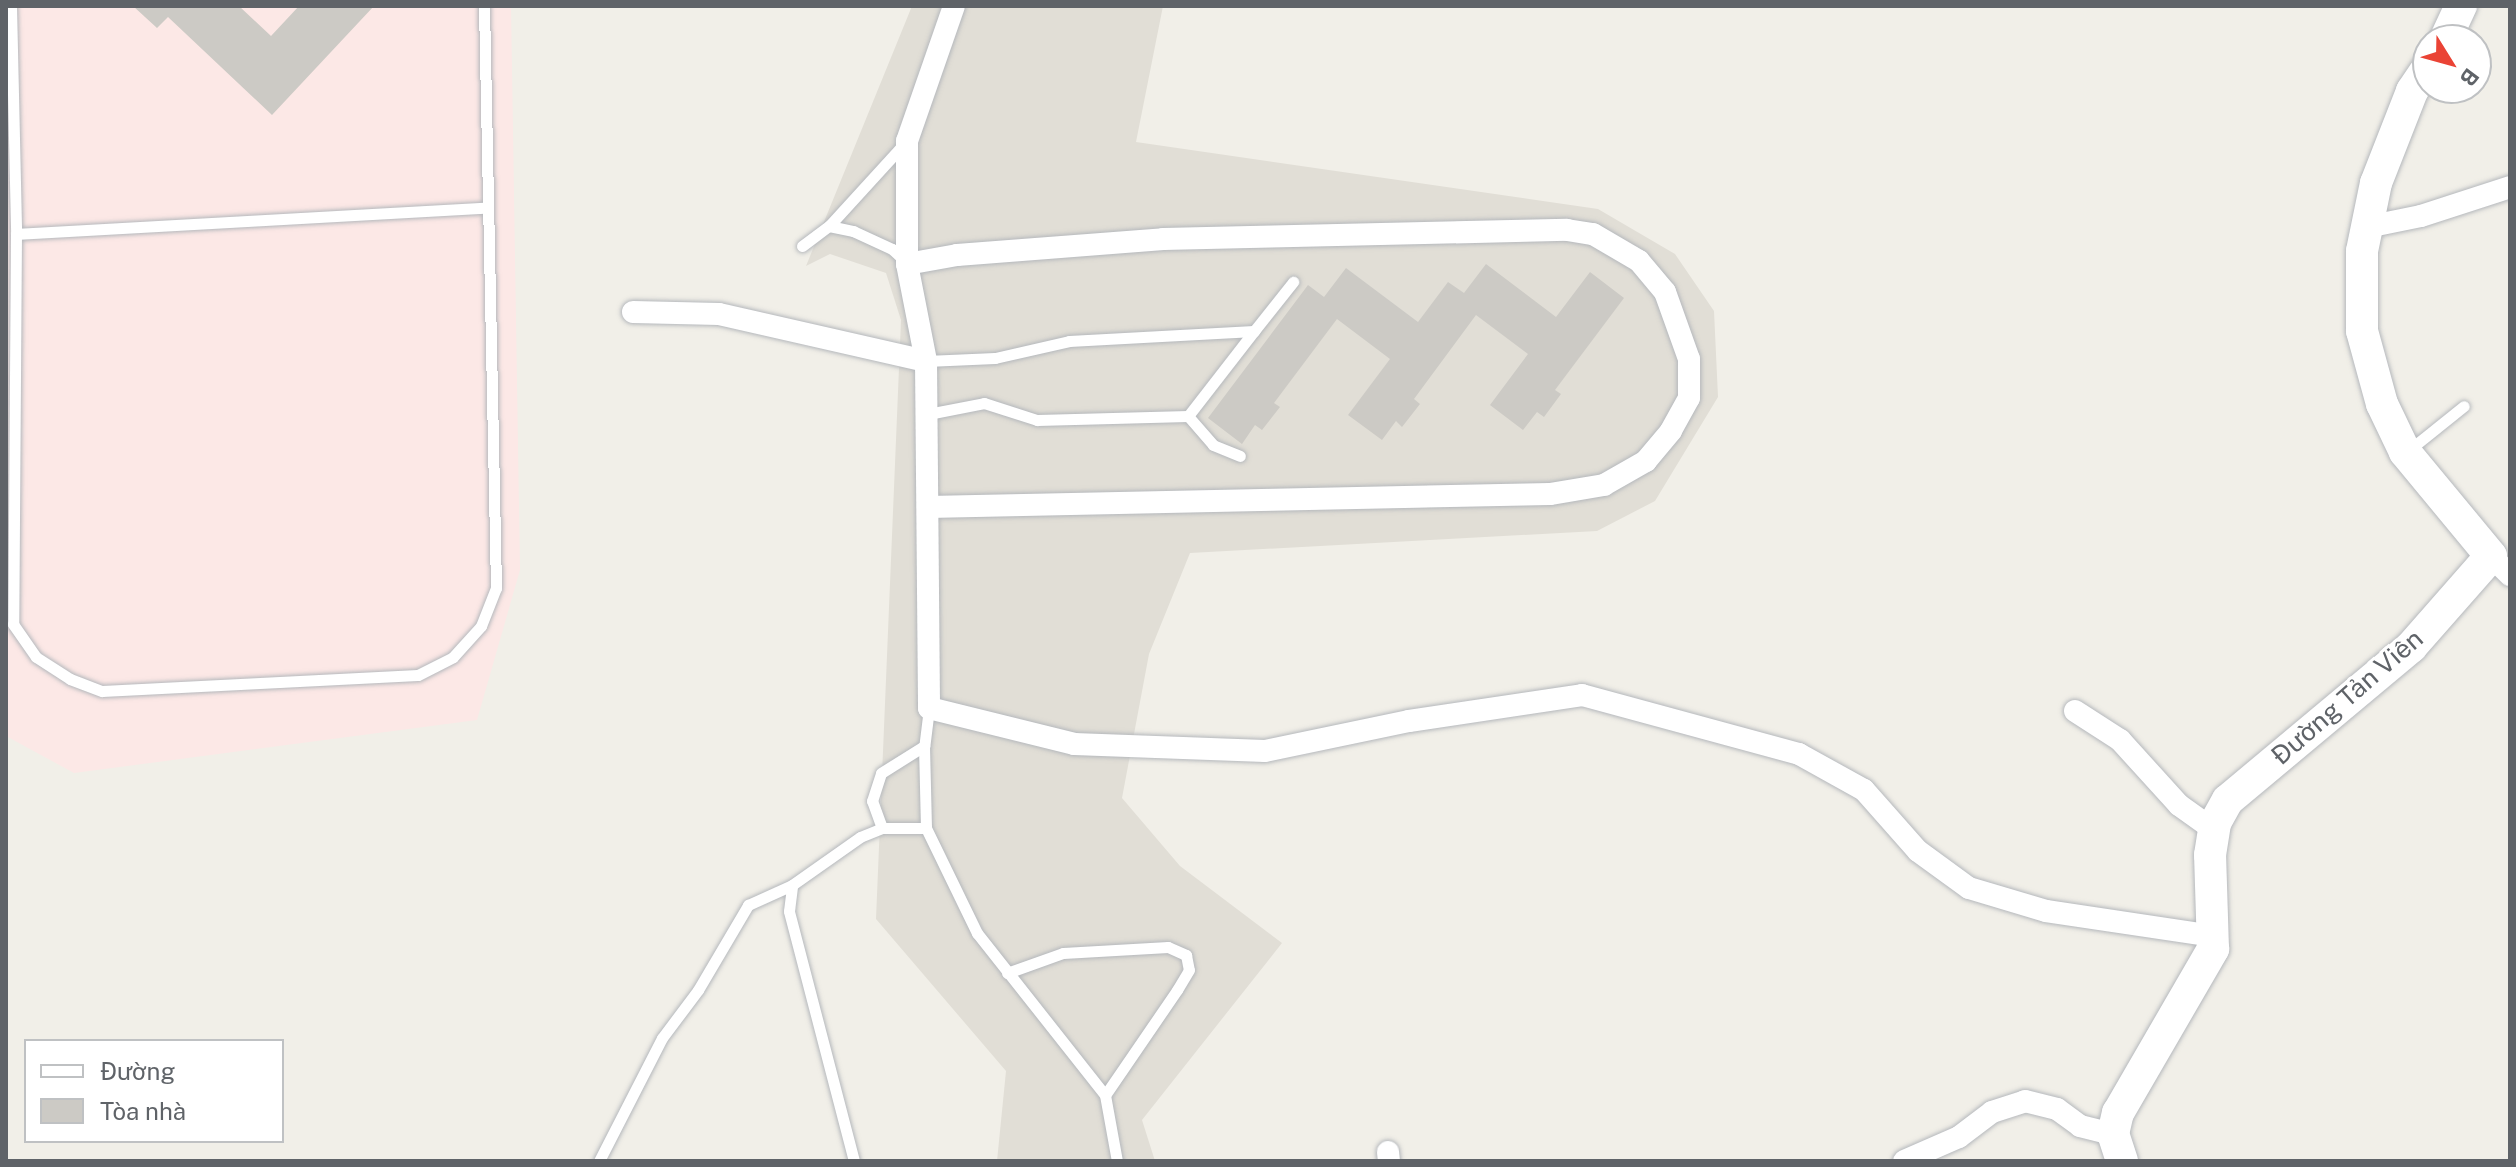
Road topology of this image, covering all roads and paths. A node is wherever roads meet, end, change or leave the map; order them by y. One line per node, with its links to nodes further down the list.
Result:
1 (11, 6): 10 (lane)
2 (484, 6): 7 (lane)
3 (954, 6): 5 (street)
4 (2412, 91): 9 (street, Đường Tản Viên)
5 (907, 141): 8 (lane); 12 (street)
6 (2510, 187): 9 (street)
7 (487, 208): 10 (lane); 10 (lane)
8 (829, 226): 11 (lane); 12 (lane)
9 (2367, 227): 20 (street, Đường Tản Viên)
10 (16, 234)
11 (802, 246)
12 (907, 264): 16 (street); 22 (street)
13 (1293, 282): 15 (lane)
14 (633, 312): 16 (street)
15 (1254, 331): 16 (lane); 19 (lane)
16 (926, 361): 18 (street)
17 (2464, 406): 20 (lane)
18 (928, 414): 19 (lane); 22 (street)
19 (1188, 416): 21 (lane)
20 (2405, 452): 23 (street, Đường Tản Viên)
21 (1240, 456)
22 (928, 507): 24 (street)
23 (2501, 566): 29 (street, Đường Tản Viên)
24 (929, 708): 26 (lane); 31 (street)
25 (2075, 711): 29 (street)
26 (924, 746): 27 (lane); 28 (lane)
27 (882, 828): 28 (lane); 30 (lane)
28 (926, 828): 32 (lane)
29 (2214, 830): 31 (street, Đường Tản Viên)
30 (792, 885): 35 (lane); 36 (lane)
31 (2214, 936): 34 (street, Đường Tản Viên)
32 (1007, 973): 33 (lane); 33 (lane)
33 (1105, 1095): 37 (lane)
34 (2118, 1148): 38 (street)
35 (599, 1161)
36 (854, 1161)
37 (1117, 1161)
38 (1904, 1161)

